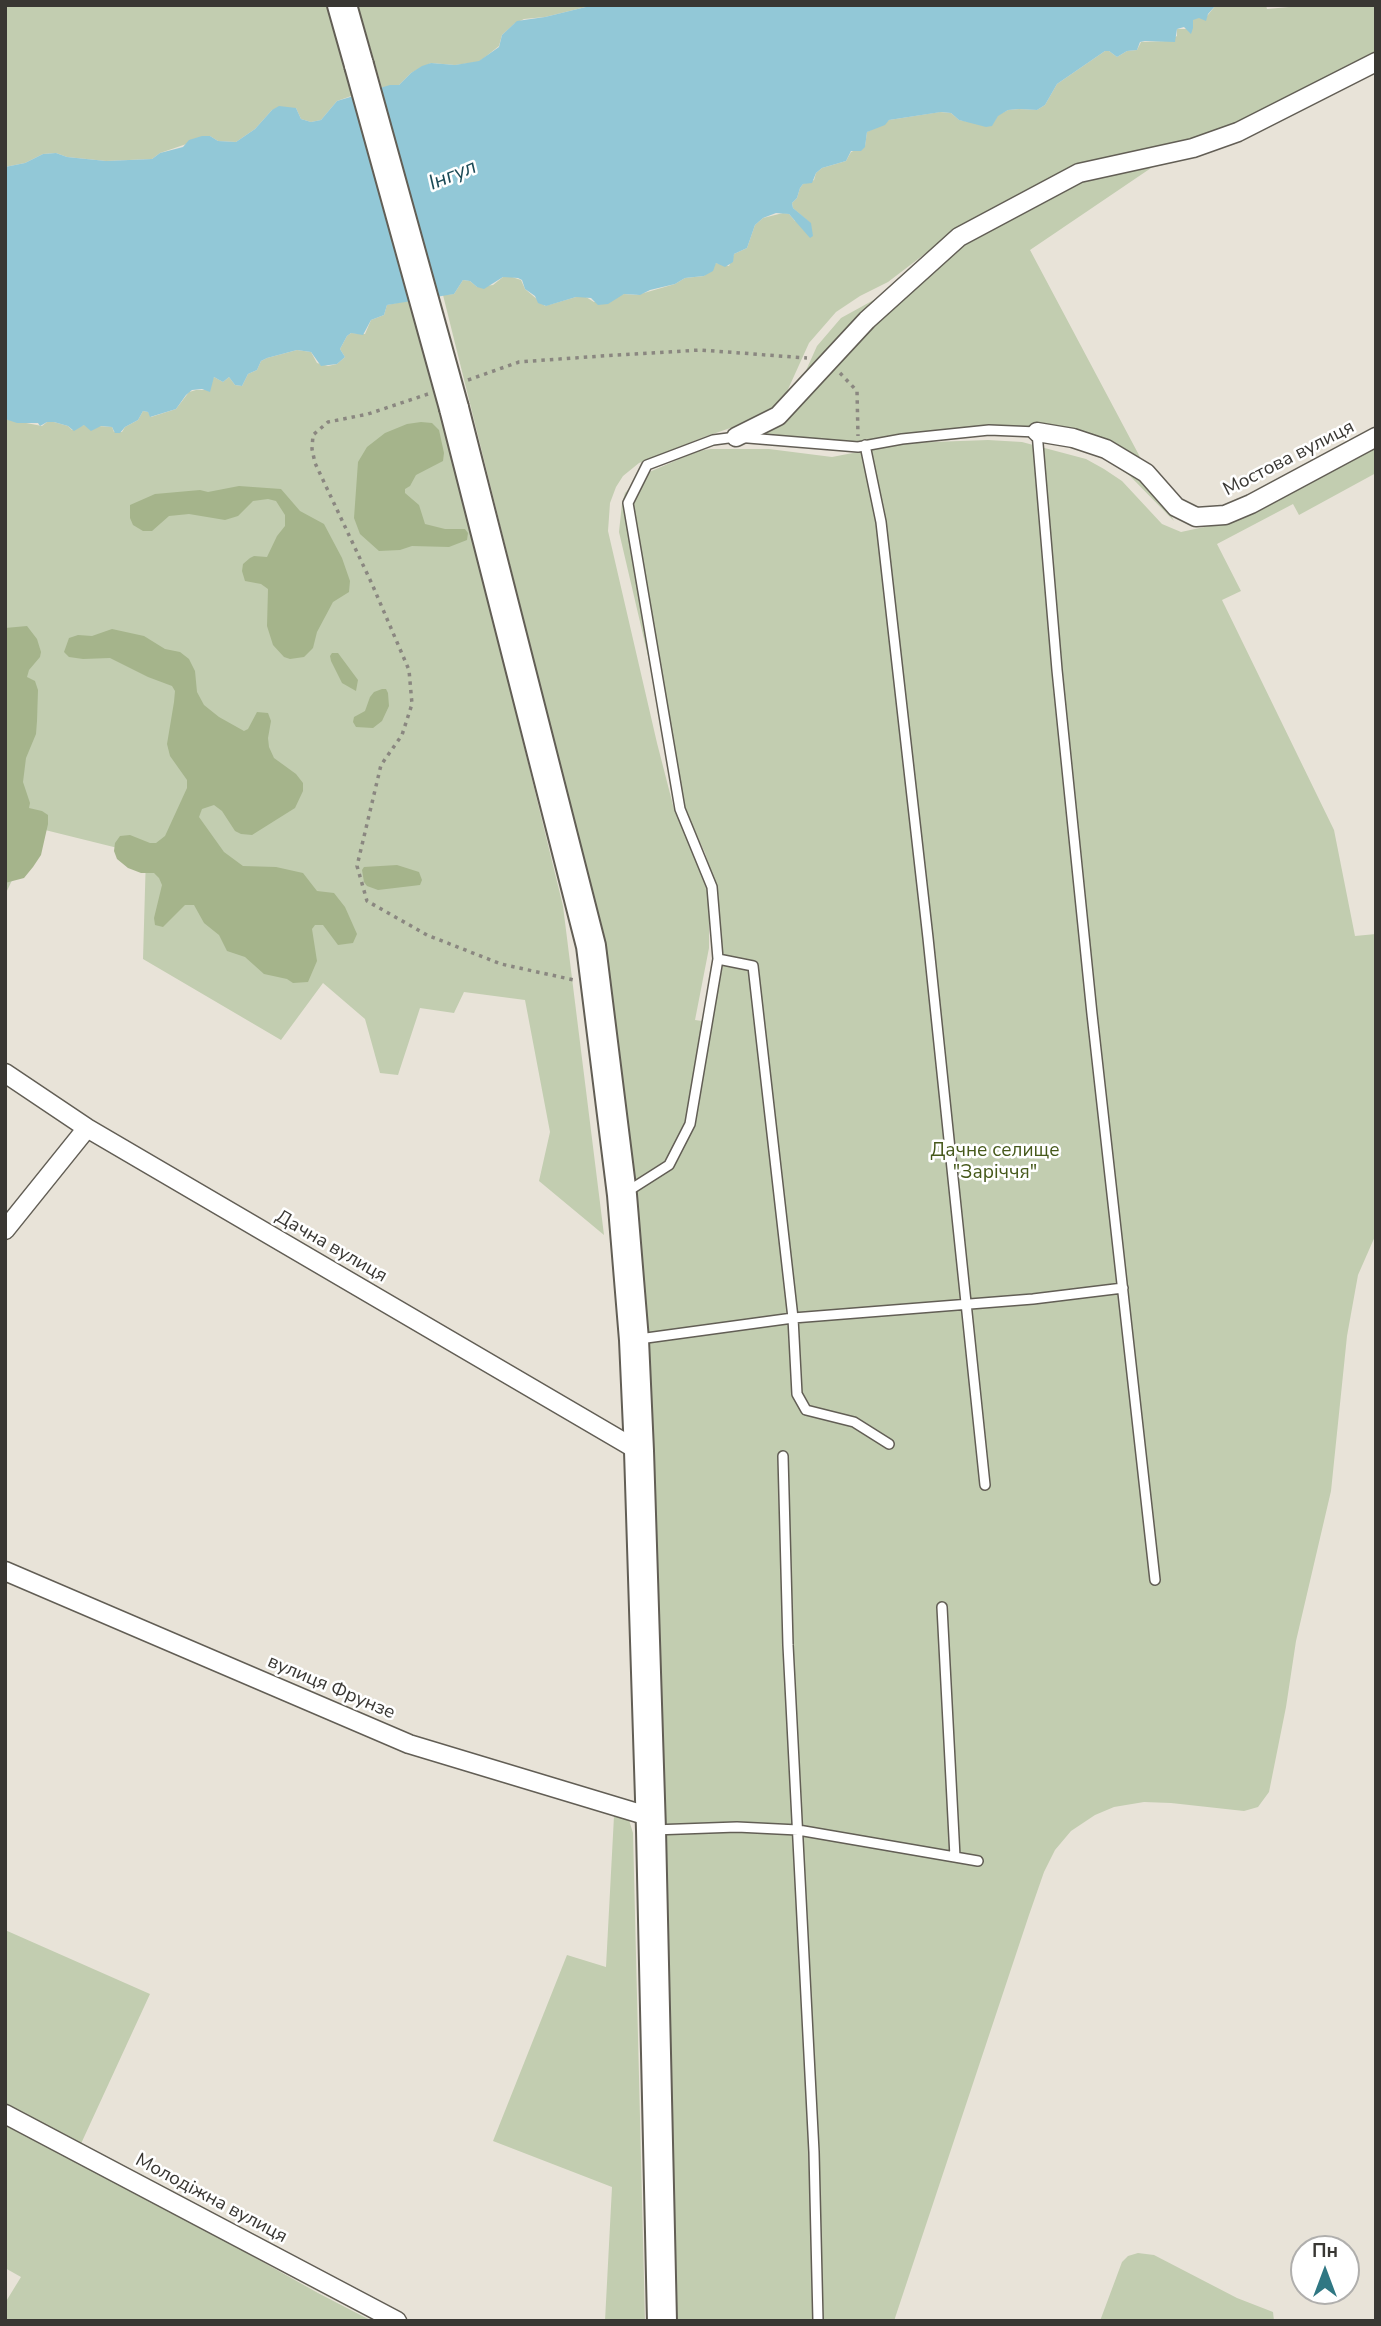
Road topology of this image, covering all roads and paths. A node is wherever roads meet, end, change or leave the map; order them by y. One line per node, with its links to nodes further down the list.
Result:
1 (342, 5): 10 (highway, bridge)
2 (1373, 70): 4 (street)
3 (1037, 432): 5 (street, Мостова вулиця); 6 (lane); 12 (lane)
4 (736, 437): 6 (lane); 7 (lane)
5 (1376, 437)
6 (865, 445): 13 (lane)
7 (718, 959): 10 (lane); 14 (lane)
8 (5, 1073): 9 (street, Дачна вулиця)
9 (87, 1128): 11 (street); 17 (street, Дачна вулиця)
10 (622, 1195): 15 (highway)
11 (5, 1230)
12 (1123, 1287): 13 (lane); 21 (lane)
13 (965, 1305): 14 (lane); 19 (lane)
14 (793, 1318): 15 (lane); 16 (lane)
15 (634, 1340): 17 (highway)
16 (889, 1444)
17 (639, 1451): 23 (highway)
18 (783, 1456): 24 (lane)
19 (985, 1485)
20 (5, 1571): 23 (street, вулиця Фрунзе)
21 (1155, 1580)
22 (942, 1607): 25 (lane)
23 (651, 1823): 24 (lane); 29 (highway)
24 (798, 1830): 25 (lane); 30 (lane)
25 (955, 1857): 26 (lane)
26 (978, 1861)
27 (5, 2114): 28 (street, Молодіжна вулиця)
28 (397, 2321)
29 (662, 2321)
30 (818, 2321)

